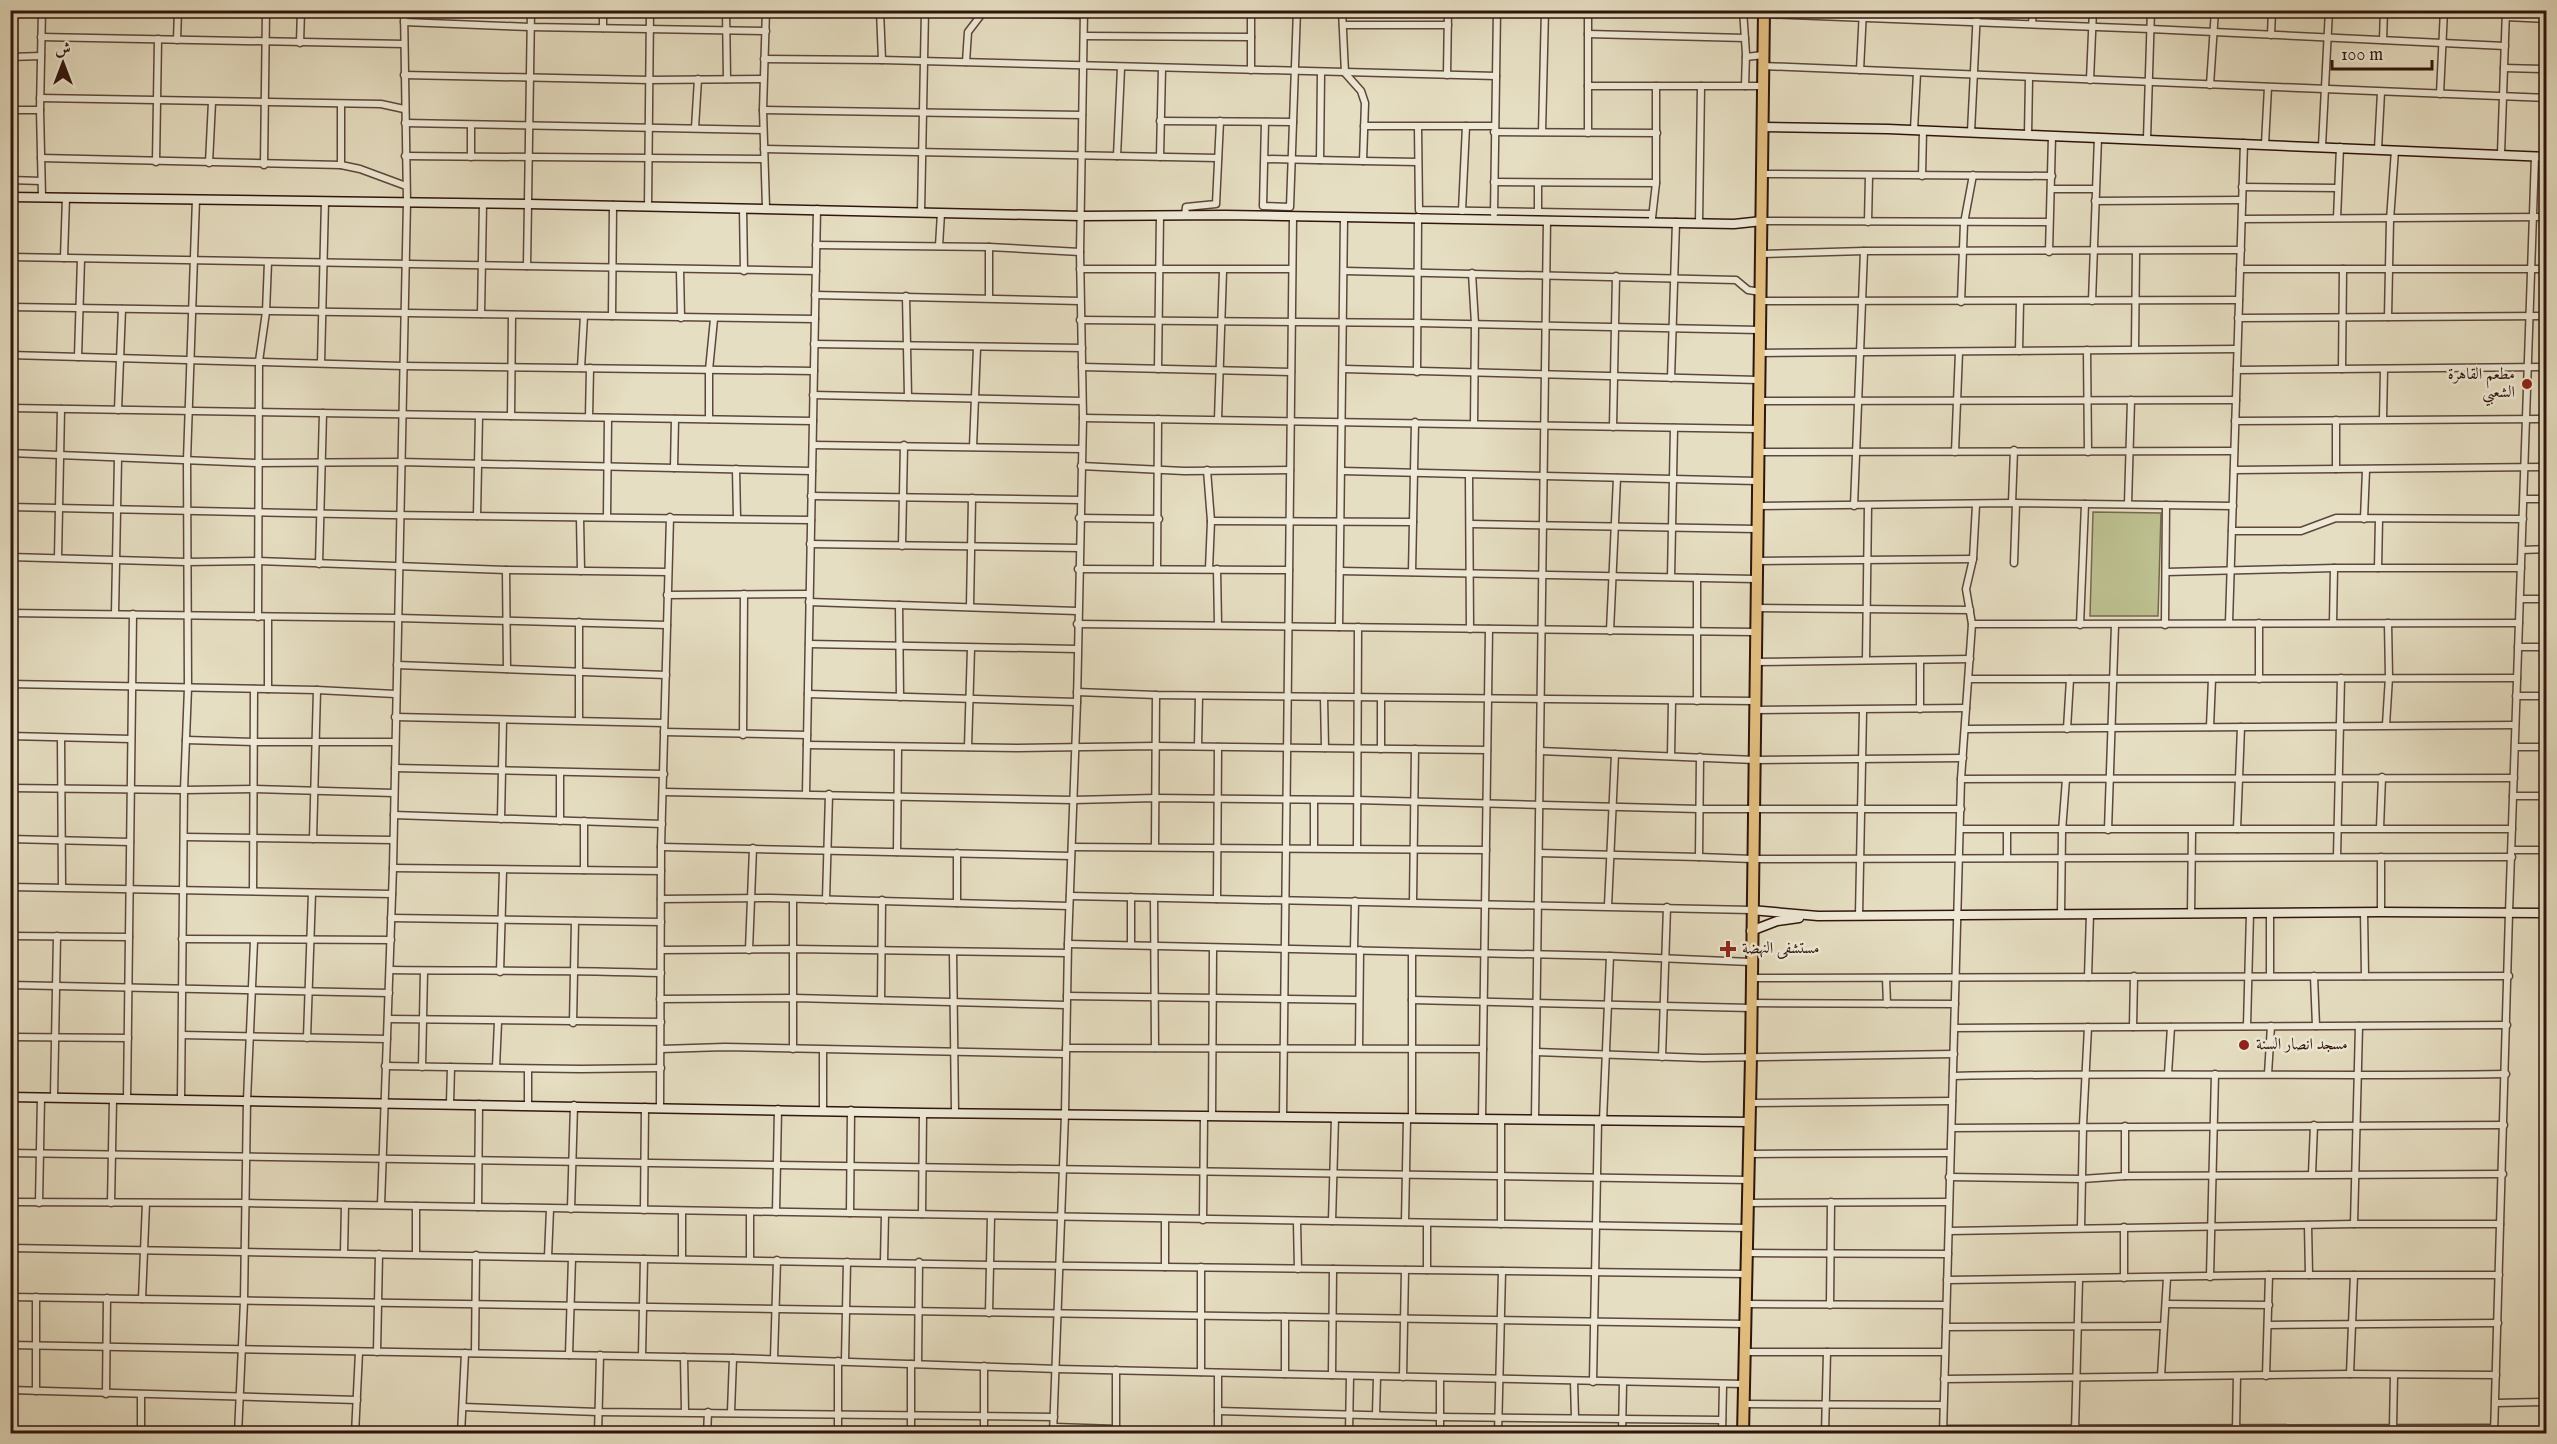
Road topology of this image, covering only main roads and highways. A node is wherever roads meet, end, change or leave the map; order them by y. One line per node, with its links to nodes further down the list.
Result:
1 (1764, 12): 2 (highway)
2 (1743, 1434)

